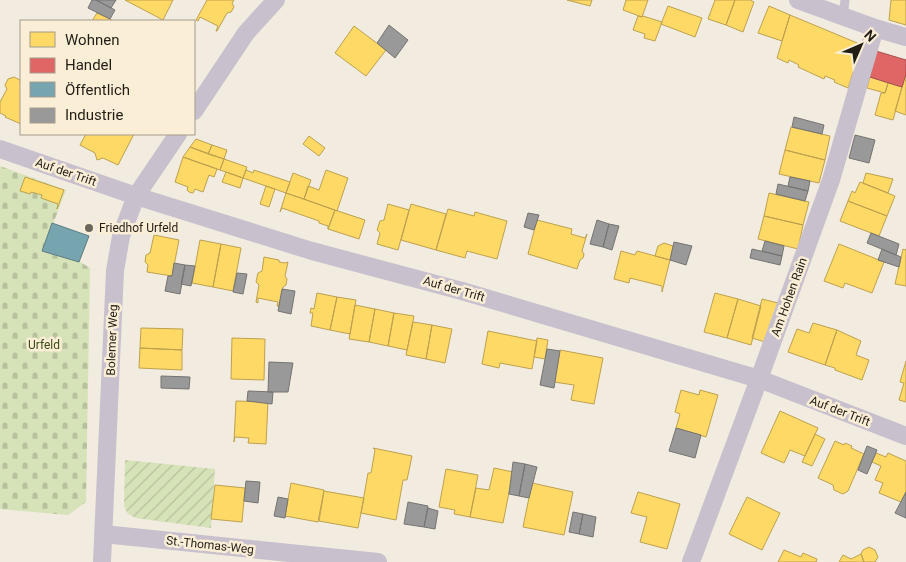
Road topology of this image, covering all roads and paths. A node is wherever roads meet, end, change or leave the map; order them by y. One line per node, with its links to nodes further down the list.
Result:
1 (276, 0): 6 (street)
2 (798, 0): 3 (street)
3 (844, 8): 4 (street)
4 (875, 28): 5 (street); 10 (street, Am Hohen Rain)
5 (906, 37)
6 (195, 109)
7 (177, 135): 9 (street, Bolemer Weg)
8 (0, 149): 9 (street, Auf der Trift)
9 (136, 196): 10 (street, Auf der Trift); 12 (street, Bolemer Weg)
10 (760, 379): 11 (street, Auf der Trift); 15 (street, Am Hohen Rain)
11 (906, 436)
12 (103, 534): 13 (street, Bolemer Weg); 14 (street, St.-Thomas-Weg)
13 (102, 562)
14 (378, 562)
15 (691, 562)

